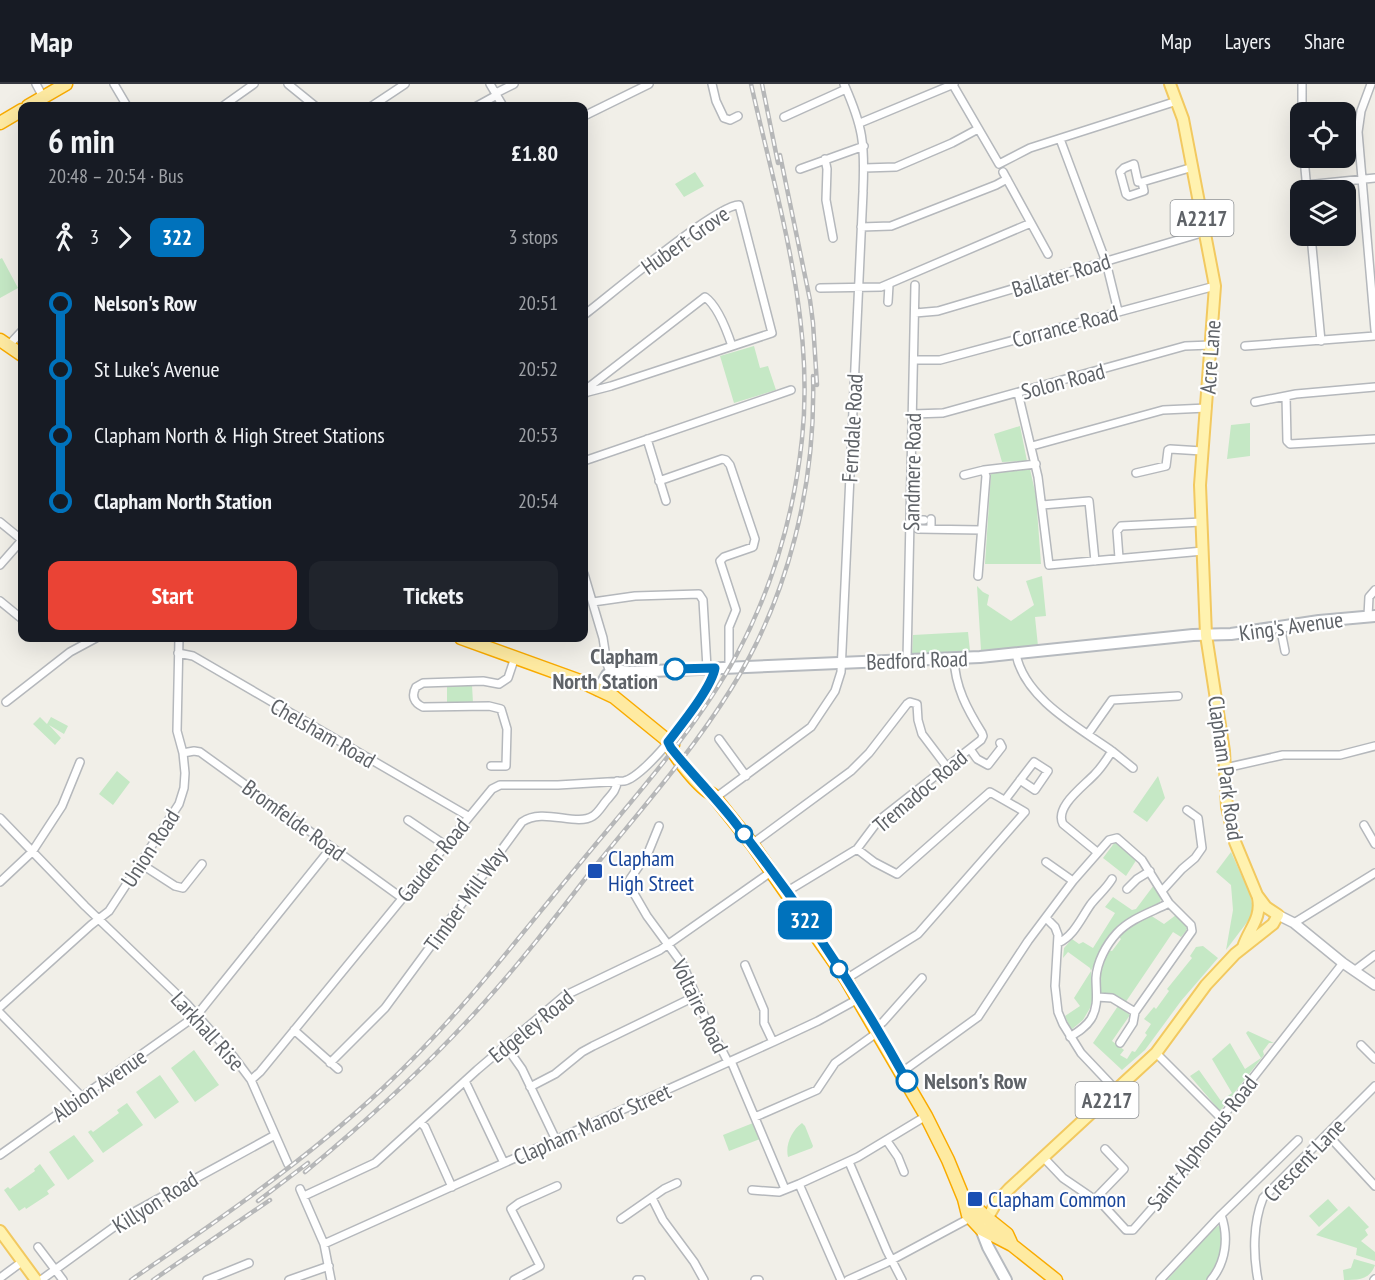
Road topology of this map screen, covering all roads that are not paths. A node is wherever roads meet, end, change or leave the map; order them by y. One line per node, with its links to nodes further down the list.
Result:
1 (36, 84): 19 (street)
2 (66, 84): 19 (highway)
3 (114, 84): 22 (street)
4 (254, 84): 23 (street)
5 (288, 84): 24 (street)
6 (387, 84): 17 (street)
7 (405, 84): 17 (street)
8 (490, 84): 18 (street)
9 (514, 84): 18 (street)
10 (649, 84): 30 (street)
11 (712, 84): 31 (street)
12 (954, 84): 34 (street); 35 (street)
13 (1170, 84): 20 (main road, Acre Lane / A2217)
14 (1302, 84): 28 (street)
15 (1371, 84): 43 (street)
16 (845, 87): 32 (street); 34 (street, Ferndale Road)
17 (392, 93): 25 (street)
18 (496, 94): 26 (street); 27 (street)
19 (43, 97): 21 (highway)
20 (1177, 101): 36 (street); 39 (main road, Acre Lane / A2217)
21 (35, 102)
22 (125, 102)
23 (229, 102)
24 (309, 102)
25 (378, 102)
26 (483, 102)
27 (501, 102)
28 (1302, 102)
29 (18, 112): 33 (highway)
30 (588, 114)
31 (738, 116)
32 (784, 117)
33 (0, 123)
34 (860, 123): 37 (street, Ferndale Road)
35 (978, 129): 36 (street); 40 (street)
36 (1060, 139): 52 (street)
37 (864, 146): 38 (street); 40 (street, Ferndale Road)
38 (825, 159): 41 (street); 49 (street)
39 (1193, 167): 45 (street); 48 (main road, Acre Lane / A2217)
40 (864, 168): 47 (street, Ferndale Road)
41 (800, 169)
42 (1375, 178): 43 (street)
43 (1362, 179): 44 (street); 62 (street)
44 (1356, 180)
45 (1142, 182): 45 (street)
46 (1031, 224): 47 (street); 51 (street); 53 (street)
47 (861, 227): 57 (street, Ferndale Road)
48 (1205, 232): 52 (street, Ballater Road); 55 (main road, Acre Lane / A2217)
49 (833, 238)
50 (1312, 246): 65 (street)
51 (1048, 254)
52 (1106, 262): 59 (street); 61 (street, Ballater Road)
53 (889, 285): 57 (street); 58 (street)
54 (915, 285): 61 (street, Sandmere Road)
55 (1215, 286): 59 (street, Corrance Road); 67 (main road, Acre Lane / A2217)
56 (820, 288): 57 (street)
57 (858, 288): 125 (street, Ferndale Road)
58 (888, 302)
59 (1118, 311): 71 (street, Corrance Road)
60 (588, 312): 68 (street, Hubert Grove)
61 (915, 313): 71 (street, Sandmere Road)
62 (1375, 330)
63 (18, 334): 66 (street)
64 (1375, 336): 65 (street)
65 (1321, 341): 69 (street)
66 (4, 343): 70 (highway)
67 (1211, 345): 78 (street, Solon Road); 81 (main road, Acre Lane / A2217)
68 (732, 346): 72 (street); 73 (street)
69 (1245, 346)
70 (18, 353)
71 (914, 360): 82 (street, Sandmere Road)
72 (606, 373): 73 (street); 74 (street)
73 (611, 386): 77 (street)
74 (588, 387)
75 (1375, 387): 79 (street)
76 (791, 390): 83 (street)
77 (588, 392)
78 (1018, 393): 82 (street, Solon Road); 85 (street)
79 (1286, 396): 80 (street); 84 (street)
80 (1254, 402)
81 (1207, 408): 85 (street); 86 (main road, Acre Lane / A2217)
82 (913, 414): 95 (street, Sandmere Road)
83 (647, 439): 87 (street); 92 (street)
84 (1375, 439)
85 (1032, 446): 88 (street)
86 (1202, 451): 90 (street); 97 (main road, Acre Lane / A2217)
87 (588, 460)
88 (1036, 464): 89 (street); 94 (street)
89 (984, 470): 91 (street); 100 (street)
90 (1136, 473)
91 (963, 475)
92 (659, 481): 93 (street); 126 (street)
93 (666, 501)
94 (1042, 505): 105 (street); 105 (street)
95 (911, 520): 99 (street); 120 (street, Sandmere Road)
96 (0, 522): 101 (street)
97 (1202, 522): 103 (main road, Acre Lane / A2217); 104 (street)
98 (918, 529): 99 (street)
99 (931, 529): 100 (street)
100 (981, 530): 107 (street)
101 (18, 537)
102 (18, 545): 106 (street)
103 (1203, 551): 104 (street); 115 (main road, Acre Lane / A2217)
104 (1119, 558): 105 (street)
105 (1095, 561)
106 (0, 565)
107 (978, 576)
108 (588, 590): 111 (street)
109 (1375, 590): 113 (street)
110 (0, 601): 112 (street)
111 (592, 602): 127 (street); 128 (street)
112 (18, 616)
113 (1371, 616): 114 (main road, King's Avenue)
114 (1280, 626): 115 (main road, King's Avenue); 119 (street)
115 (1206, 635): 122 (main road, Bedford Road); 145 (main road, Clapham Park Road / A2217)
116 (89, 642): 132 (street)
117 (179, 642): 121 (street, Union Road)
118 (472, 642): 123 (highway)
119 (1285, 651)
120 (907, 652): 124 (main road, Bedford Road); 125 (main road, Bedford Road)
121 (178, 653): 140 (street, Union Road); 152 (street, Chelsham Road)
122 (1016, 654): 124 (main road, Bedford Road); 133 (street)
123 (515, 657): 130 (highway); 142 (street)
124 (954, 658): 138 (street, Tremadoc Road)
125 (841, 663): 126 (main road, Bedford Road); 146 (street, Ferndale Road)
126 (729, 667): 127 (main road, Bedford Road)
127 (711, 668): 129 (main road, Bedford Road); 135 (street, Gauden Road)
128 (610, 672): 129 (main road, Bedford Road); 130 (main road)
129 (627, 672): 130 (main road)
130 (602, 691): 135 (highway)
131 (1178, 696): 133 (street)
132 (6, 702)
133 (1088, 734): 139 (street)
134 (719, 739): 146 (street)
135 (668, 742): 148 (street, Gauden Road); 149 (highway)
136 (1000, 743): 138 (street)
137 (1375, 746): 145 (street)
138 (970, 748): 143 (street, Tremadoc Road)
139 (1112, 752): 144 (street); 163 (street)
140 (183, 753): 160 (street, Bromfelde Road); 165 (street, Union Road)
141 (80, 762): 162 (street)
142 (491, 766)
143 (947, 767): 157 (street); 161 (street, Tremadoc Road)
144 (1133, 768)
145 (1225, 768): 176 (main road, Clapham Park Road / A2217)
146 (746, 776): 149 (street, Ferndale Road)
147 (1020, 780): 150 (street)
148 (617, 781): 152 (street, Gauden Road); 210 (street, Timber Mill Way)
149 (714, 796): 157 (highway)
150 (1005, 800): 161 (street); 191 (street)
151 (1187, 810): 174 (street)
152 (468, 816): 159 (street, Gauden Road)
153 (0, 818): 162 (street, Larkhall Rise)
154 (408, 819): 159 (street)
155 (1364, 825): 158 (street)
156 (658, 826): 184 (street, Voltaire Road)
157 (752, 844): 168 (highway)
158 (1375, 844)
159 (445, 845): 177 (street, Gauden Road)
160 (331, 848): 177 (street, Bromfelde Road); 199 (street, Albion Avenue)
161 (857, 849): 175 (street, Tremadoc Road)
162 (32, 852): 172 (street); 181 (street, Larkhall Rise)
163 (1097, 852): 167 (street); 171 (street)
164 (1046, 862): 171 (street)
165 (141, 864): 166 (street); 181 (street, Union Road)
166 (202, 864)
167 (1150, 871): 173 (street); 174 (street)
168 (771, 872): 175 (highway); 184 (street, Edgeley Road)
169 (1375, 873): 182 (street)
170 (1112, 879): 183 (street)
171 (1073, 881): 180 (street)
172 (0, 882)
173 (1127, 889)
174 (1162, 891): 178 (street)
175 (786, 892): 191 (highway)
176 (1257, 895): 179 (main road, Clapham Park Road / A2217); 185 (main road)
177 (402, 898): 200 (street, Gauden Road)
178 (1169, 903): 194 (street); 197 (street)
179 (1278, 915): 182 (street); 185 (main road, A2217)
180 (1046, 918): 183 (street); 212 (street)
181 (99, 919): 196 (street, Union Road); 199 (street, Larkhall Rise)
182 (1294, 923): 187 (street)
183 (1058, 943): 202 (street)
184 (668, 945): 193 (street, Voltaire Road); 206 (street, Edgeley Road)
185 (1242, 949): 207 (main road, A2217)
186 (1375, 955): 189 (street)
187 (1343, 963): 189 (street); 221 (street, Saint Alphonsus Road)
188 (745, 965): 203 (street)
189 (1354, 971): 192 (street)
190 (922, 978): 201 (street)
191 (846, 979): 195 (highway)
192 (1375, 985)
193 (696, 996): 209 (street, Voltaire Road); 215 (street)
194 (1097, 998): 197 (street); 202 (street)
195 (858, 999): 201 (highway); 203 (street, Clapham Manor Street)
196 (0, 1007)
197 (1135, 1012): 204 (street)
198 (0, 1013): 218 (street)
199 (197, 1015): 213 (street, Larkhall Rise); 218 (street, Albion Avenue)
200 (294, 1030): 210 (street); 213 (street, Gauden Road)
201 (876, 1030): 212 (highway); 220 (street)
202 (1070, 1037): 217 (street)
203 (773, 1042): 209 (street, Clapham Manor Street)
204 (1120, 1043)
205 (1360, 1045): 208 (street)
206 (505, 1046): 214 (street, Edgeley Road); 215 (street)
207 (1156, 1053): 217 (main road, A2217); 221 (street)
208 (1375, 1059)
209 (729, 1061): 220 (street, Voltaire Road); 225 (street, Clapham Manor Street)
210 (330, 1063): 211 (street)
211 (338, 1069)
212 (902, 1072): 219 (highway)
213 (250, 1080): 224 (street, Larkhall Rise)
214 (465, 1081): 222 (street, Edgeley Road); 233 (street)
215 (530, 1086): 225 (street)
216 (1375, 1086): 223 (street, Crescent Lane)
217 (1116, 1091): 230 (main road, A2217)
218 (82, 1096): 229 (street, Albion Avenue)
219 (926, 1116): 227 (street); 246 (highway)
220 (755, 1117): 241 (street, Voltaire Road)
221 (1222, 1119): 245 (street, Saint Alphonsus Road)
222 (420, 1122): 239 (street); 243 (street, Edgeley Road)
223 (1327, 1134): 235 (street); 278 (street, Crescent Lane)
224 (275, 1135): 232 (street, Larkhall Rise); 259 (street, Killyon Road)
225 (556, 1140): 233 (street, Clapham Manor Street)
226 (1298, 1140): 248 (street)
227 (887, 1141): 231 (street); 234 (street)
228 (1105, 1149): 245 (street)
229 (0, 1155)
230 (1044, 1158): 245 (street, Saint Alphonsus Road); 247 (main road, A2217)
231 (849, 1162): 237 (street); 255 (street)
232 (288, 1164)
233 (504, 1164): 239 (street, Clapham Manor Street)
234 (904, 1172)
235 (1373, 1181)
236 (677, 1183): 244 (street)
237 (799, 1184): 241 (street); 271 (street)
238 (557, 1186): 267 (street)
239 (452, 1187): 253 (street, Clapham Manor Street)
240 (300, 1189): 243 (street)
241 (784, 1189): 242 (street)
242 (752, 1190)
243 (304, 1196): 253 (street)
244 (652, 1198): 250 (street); 270 (street)
245 (1095, 1199)
246 (969, 1202): 247 (main road); 249 (highway); 251 (highway)
247 (996, 1203): 251 (main road, A2217)
248 (1221, 1215): 276 (street); 277 (street)
249 (970, 1218): 251 (highway); 255 (street)
250 (621, 1219)
251 (984, 1224): 274 (main road); 275 (highway)
252 (0, 1231): 256 (main road)
253 (324, 1244): 258 (street)
254 (38, 1247): 259 (street)
255 (891, 1260): 272 (street); 273 (street)
256 (23, 1261): 260 (street); 261 (main road)
257 (249, 1263): 264 (street)
258 (329, 1266): 265 (street); 266 (street)
259 (56, 1270): 262 (street, Killyon Road); 263 (street)
260 (0, 1278)
261 (36, 1280)
262 (41, 1280)
263 (63, 1280)
264 (207, 1280)
265 (289, 1280)
266 (331, 1280)
267 (514, 1280)
268 (637, 1280): 269 (street)
269 (641, 1280)
270 (704, 1280)
271 (841, 1280)
272 (848, 1280)
273 (902, 1280)
274 (1006, 1280)
275 (1056, 1280)
276 (1160, 1280)
277 (1211, 1280)
278 (1258, 1280)

